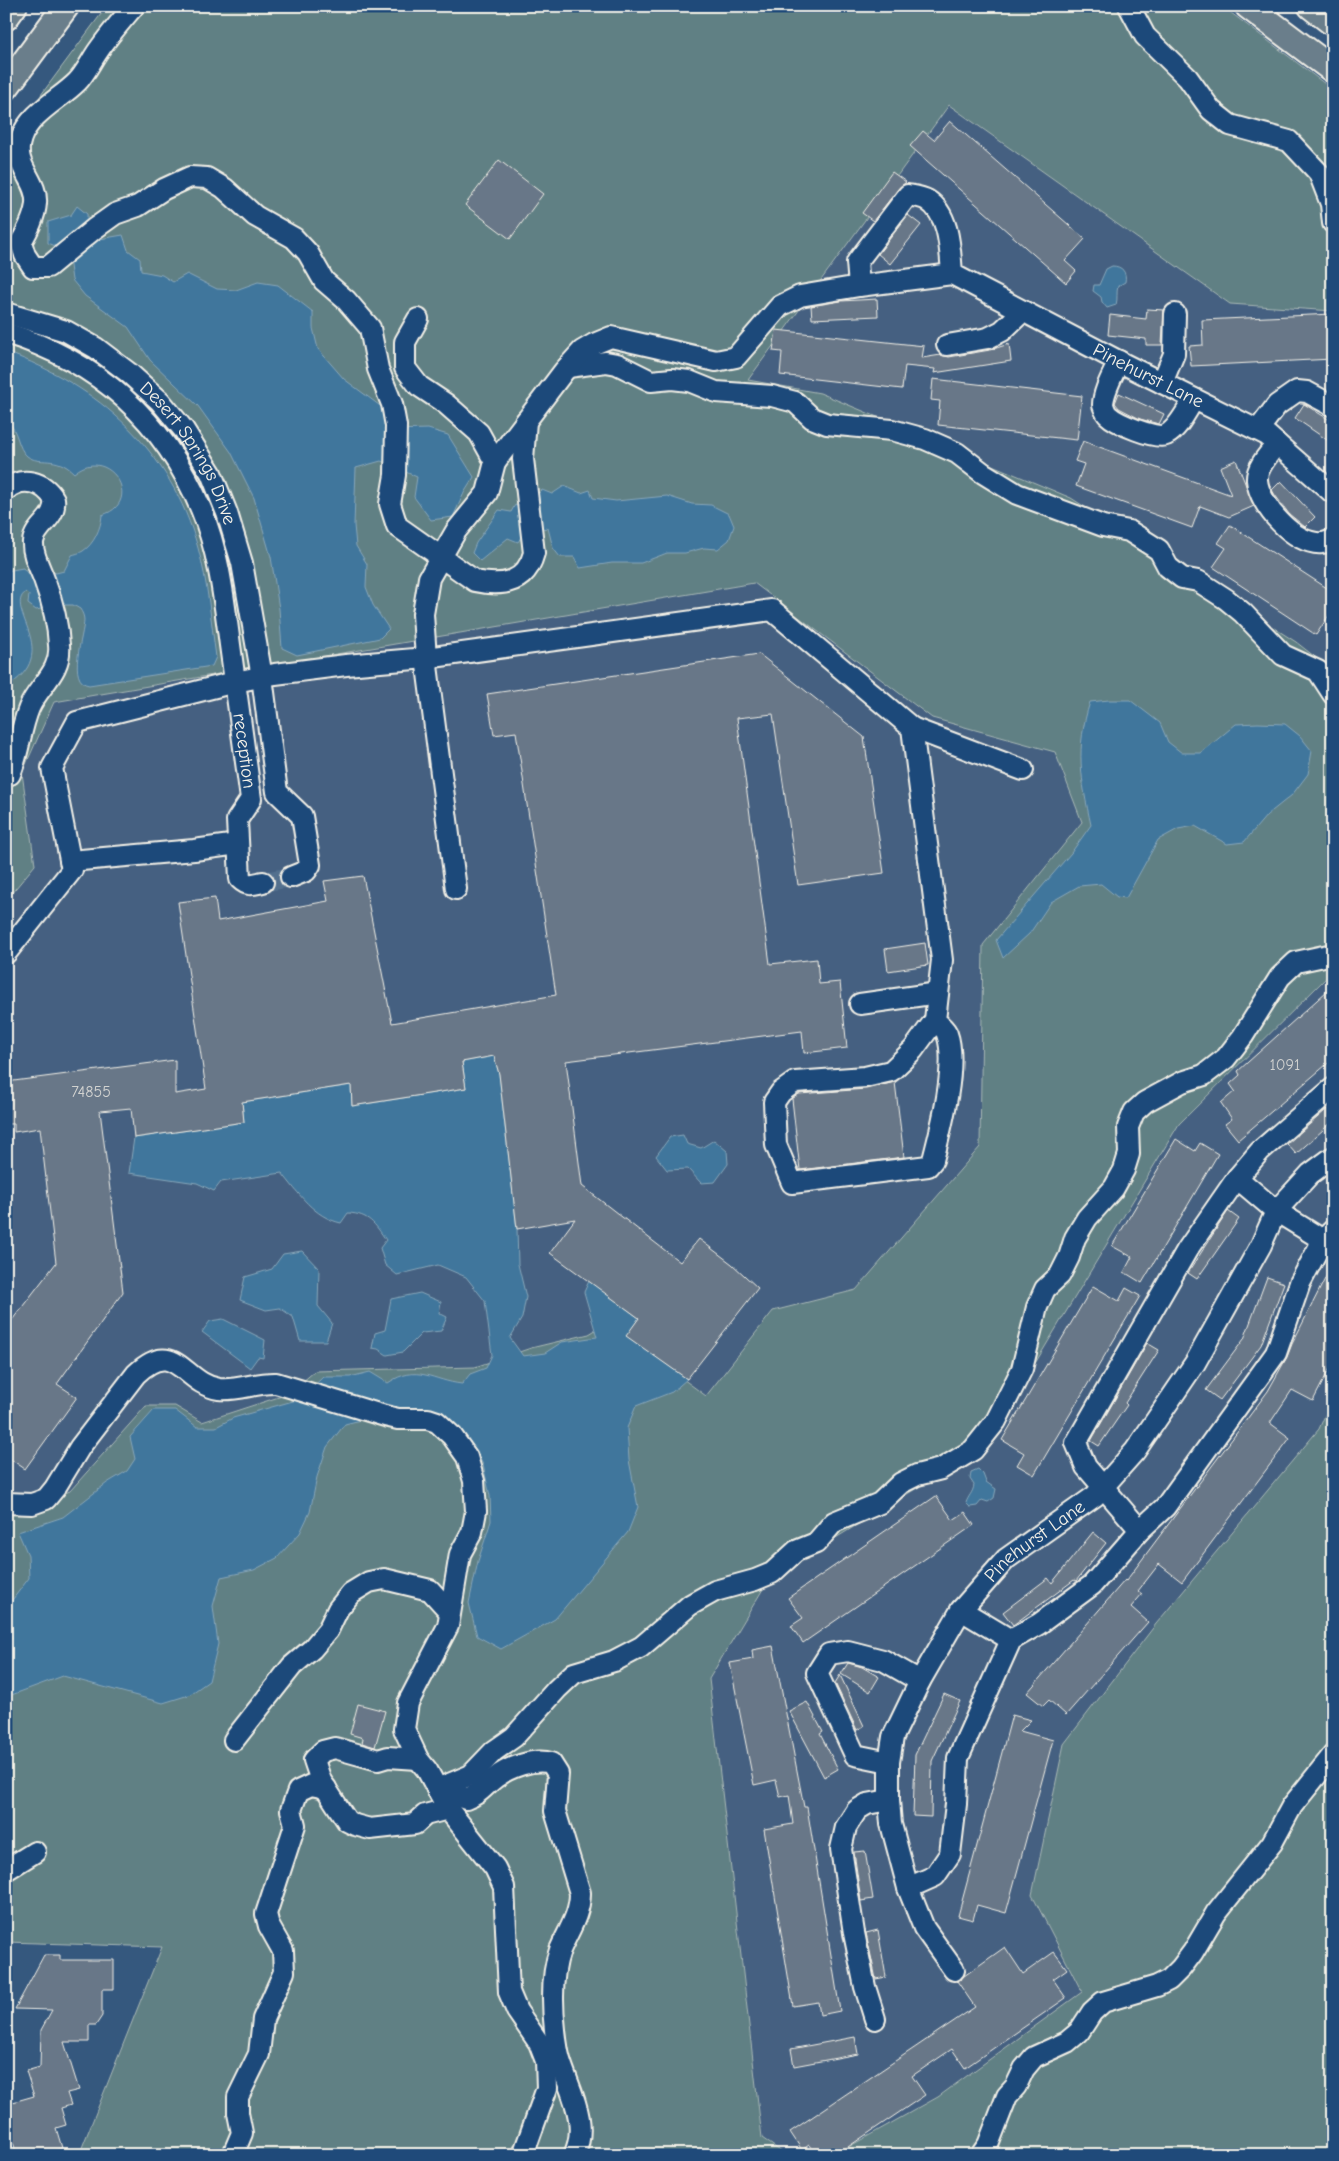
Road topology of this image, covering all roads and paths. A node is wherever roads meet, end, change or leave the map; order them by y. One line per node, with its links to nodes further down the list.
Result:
1 (14, 6): 7 (main road)
2 (66, 6): 10 (main road)
3 (134, 6): 32 (street)
4 (1129, 6): 11 (street)
5 (1248, 6): 9 (main road)
6 (1311, 6): 8 (main road)
7 (6, 17)
8 (1333, 23)
9 (1333, 70)
10 (6, 87)
11 (1333, 223)
12 (952, 274): 13 (street); 13 (street); 14 (street, Pinehurst Lane)
13 (859, 286): 21 (street)
14 (1023, 311): 19 (street); 20 (street, Pinehurst Lane)
15 (6, 313): 34 (street, Desert Springs Drive)
16 (1175, 314): 22 (street)
17 (418, 319): 28 (street)
18 (6, 333): 35 (street, Desert Springs Drive)
19 (947, 345)
20 (1119, 361): 22 (street, Pinehurst Lane); 23 (street)
21 (568, 367): 25 (street); 36 (street)
22 (1162, 382): 23 (street, Pinehurst Lane)
23 (1194, 399): 26 (street, Pinehurst Lane)
24 (1333, 406): 26 (street)
25 (526, 421): 28 (street); 32 (street)
26 (1258, 430): 27 (street, Pinehurst Lane)
27 (1277, 444): 30 (street, Pinehurst Lane); 31 (street)
28 (495, 462): 32 (street)
29 (6, 490): 39 (street)
30 (1333, 493)
31 (1333, 540)
32 (441, 558): 33 (street)
33 (426, 658): 34 (street); 37 (street); 46 (street)
34 (262, 677): 35 (street); 40 (street, reception)
35 (235, 682): 41 (street, reception); 43 (street)
36 (1333, 694)
37 (912, 728): 38 (street); 49 (street)
38 (1023, 770)
39 (6, 775)
40 (277, 792): 41 (street); 44 (street, reception)
41 (251, 799): 42 (street, reception)
42 (238, 844): 43 (street); 45 (street, reception)
43 (70, 861): 47 (street)
44 (291, 877)
45 (263, 882)
46 (456, 889)
47 (6, 953)
48 (1333, 954): 71 (street)
49 (938, 993): 50 (street); 51 (street)
50 (860, 1004)
51 (934, 1020): 51 (street)
52 (1333, 1088): 54 (street)
53 (1333, 1157): 55 (street, Pinehurst Lane)
54 (1237, 1178): 55 (street); 57 (street)
55 (1276, 1212): 56 (street); 57 (street, Pinehurst Lane)
56 (1328, 1235): 59 (street)
57 (1103, 1487): 59 (street); 60 (street, Pinehurst Lane)
58 (6, 1503): 61 (street)
59 (1140, 1530): 62 (street)
60 (961, 1610): 62 (street); 63 (street, Pinehurst Lane)
61 (450, 1612): 64 (street); 65 (street)
62 (1011, 1640): 79 (street)
63 (920, 1681): 70 (street, Pinehurst Lane); 70 (street)
64 (404, 1729): 67 (street); 68 (street)
65 (234, 1740)
66 (1333, 1755): 85 (street)
67 (388, 1757): 68 (street); 69 (street)
68 (418, 1759): 71 (street)
69 (314, 1760): 72 (street); 73 (street)
70 (889, 1762): 74 (street, Pinehurst Lane)
71 (435, 1785): 75 (street); 76 (street); 84 (street)
72 (326, 1788): 73 (street); 76 (street)
73 (298, 1791): 82 (street)
74 (889, 1800): 79 (street, Pinehurst Lane); 81 (street)
75 (448, 1808): 76 (street); 83 (street)
76 (425, 1815)
77 (35, 1852): 78 (street)
78 (6, 1870)
79 (908, 1888): 80 (street, Pinehurst Lane)
80 (954, 1970)
81 (875, 2018)
82 (234, 2152)
83 (523, 2155)
84 (574, 2155)
85 (981, 2155)

